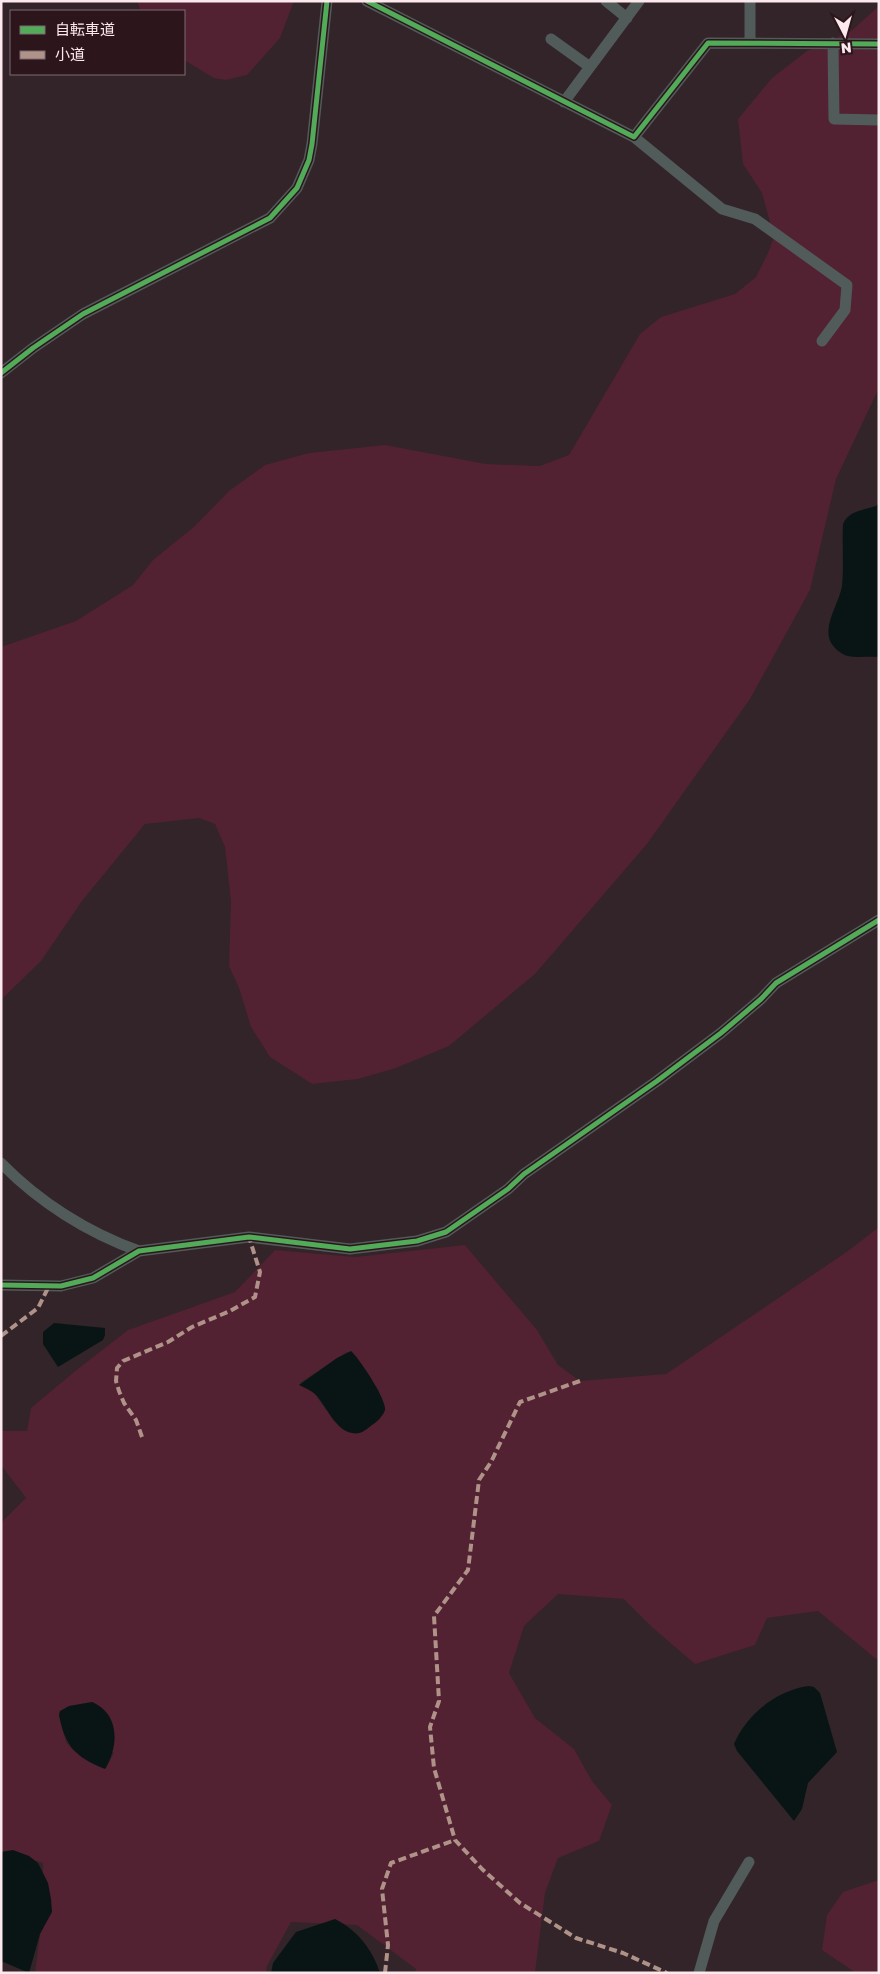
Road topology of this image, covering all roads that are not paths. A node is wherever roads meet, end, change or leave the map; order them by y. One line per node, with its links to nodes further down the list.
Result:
1 (326, 1): 16 (street)
2 (366, 1): 12 (street)
3 (606, 1): 6 (street)
4 (639, 1): 6 (street)
5 (750, 1): 8 (street)
6 (627, 18): 11 (street)
7 (551, 39): 11 (street)
8 (750, 43): 9 (street); 14 (street)
9 (833, 43): 10 (street); 13 (street)
10 (879, 44)
11 (590, 67): 12 (street)
12 (564, 102): 14 (street)
13 (879, 120)
14 (634, 137): 15 (street)
15 (822, 341)
16 (1, 373)
17 (879, 920): 19 (street)
18 (1, 1163): 19 (street)
19 (139, 1251): 20 (street)
20 (1, 1285)
21 (749, 1862): 22 (street)
22 (699, 1973)

